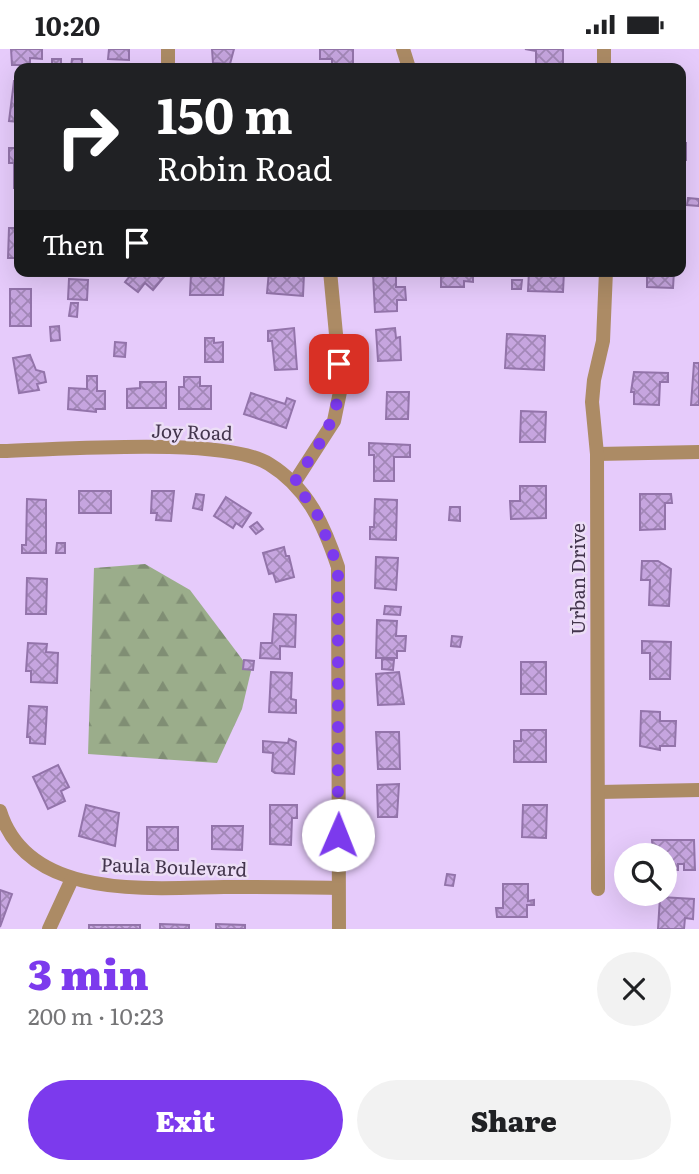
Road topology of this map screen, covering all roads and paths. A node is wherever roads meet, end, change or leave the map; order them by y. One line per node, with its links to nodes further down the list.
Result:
1 (331, 277): 6 (street)
2 (606, 277): 5 (street, Urban Drive)
3 (0, 451): 6 (street, Joy Road)
4 (699, 452): 5 (street)
5 (597, 454): 8 (street, Urban Drive)
6 (294, 483): 11 (street, Joy Road)
7 (699, 790): 8 (street)
8 (598, 792): 12 (street, Urban Drive)
9 (0, 811): 10 (street, Paula Boulevard)
10 (72, 879): 11 (street, Paula Boulevard); 13 (street)
11 (337, 888): 14 (street, Joy Road)
12 (598, 889)
13 (49, 929)
14 (339, 929)

